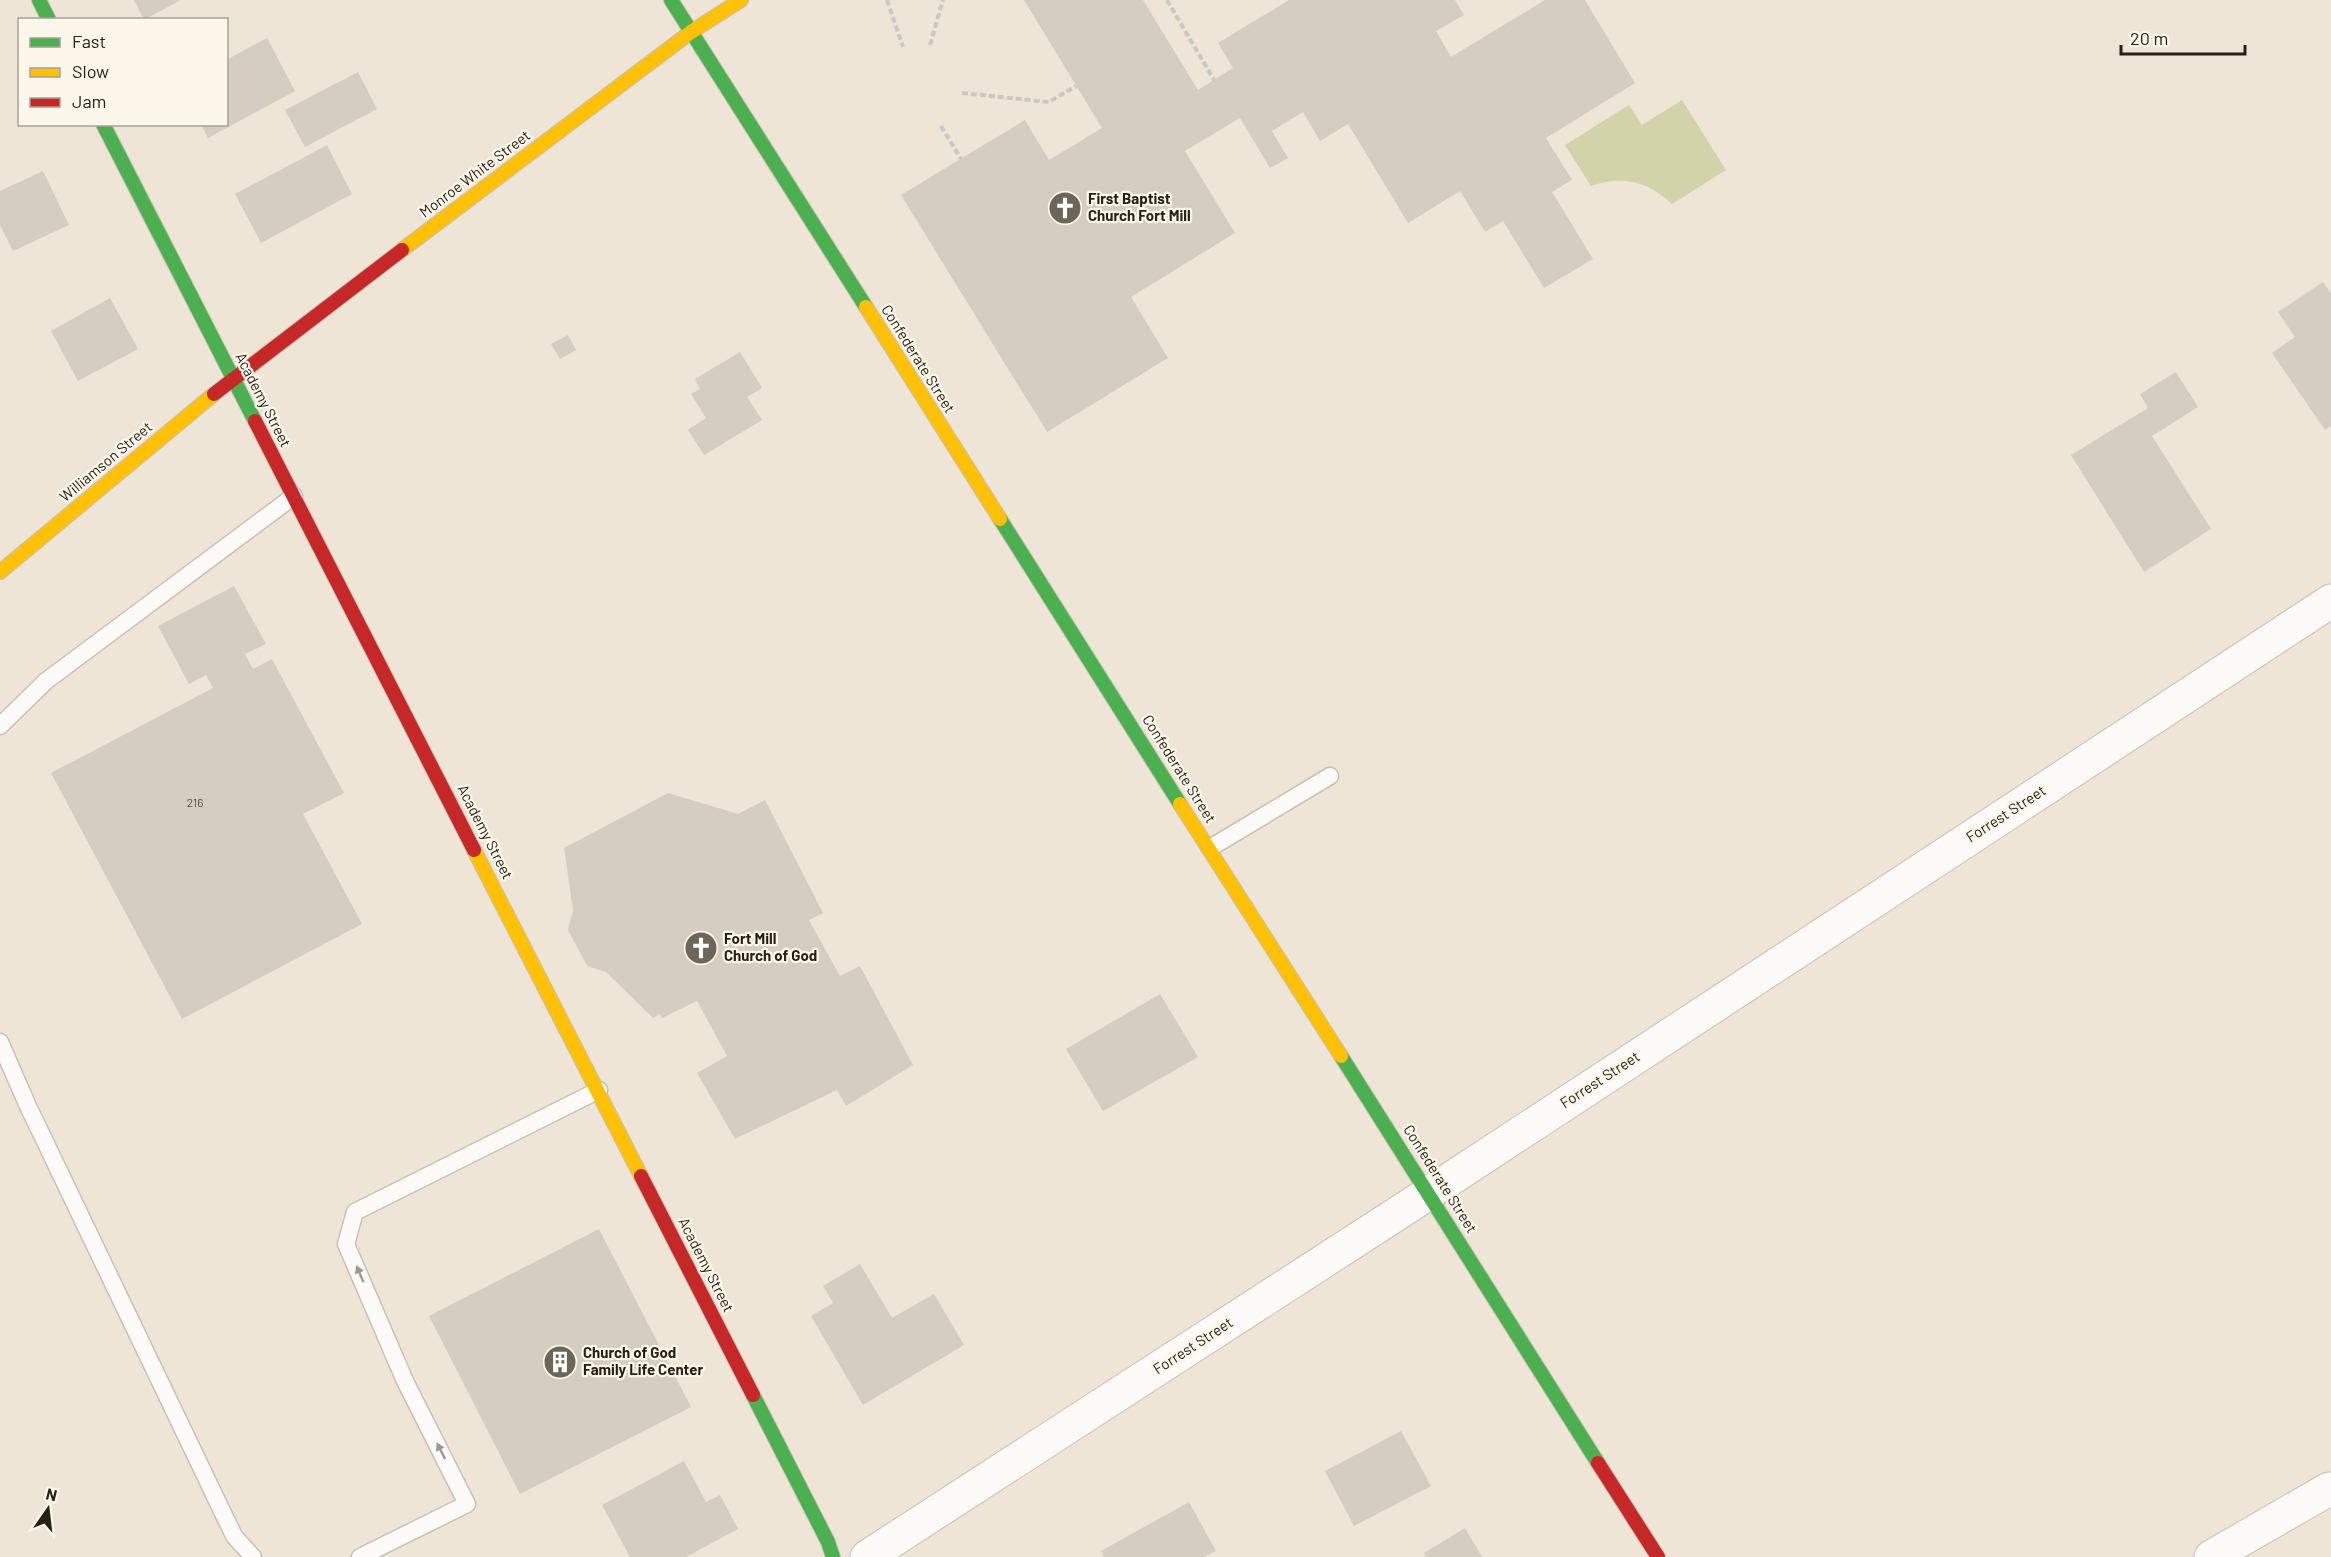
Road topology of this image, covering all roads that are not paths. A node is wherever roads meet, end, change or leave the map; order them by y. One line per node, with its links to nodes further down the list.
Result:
1 (39, 0): 4 (street)
2 (671, 0): 5 (street, Confederate Street)
3 (741, 0): 5 (street, Monroe White Street)
4 (48, 18)
5 (691, 32): 7 (street, Monroe White Street); 13 (street, Confederate Street)
6 (104, 126): 7 (street, Academy Street)
7 (233, 378): 8 (street, Academy Street); 9 (street, Williamson Street)
8 (294, 496): 11 (lane); 15 (street, Academy Street)
9 (0, 572)
10 (2331, 601): 16 (street, Forrest Street)
11 (0, 726)
12 (1330, 776): 13 (lane)
13 (1210, 848): 16 (street, Confederate Street)
14 (0, 1042): 18 (lane)
15 (599, 1090): 19 (lane, one-way to 15); 20 (street, Academy Street)
16 (1429, 1192): 21 (street, Forrest Street); 22 (street, Confederate Street)
17 (2329, 1489): 23 (street)
18 (253, 1557)
19 (360, 1557)
20 (833, 1557)
21 (867, 1557)
22 (1658, 1557)
23 (2211, 1557)

